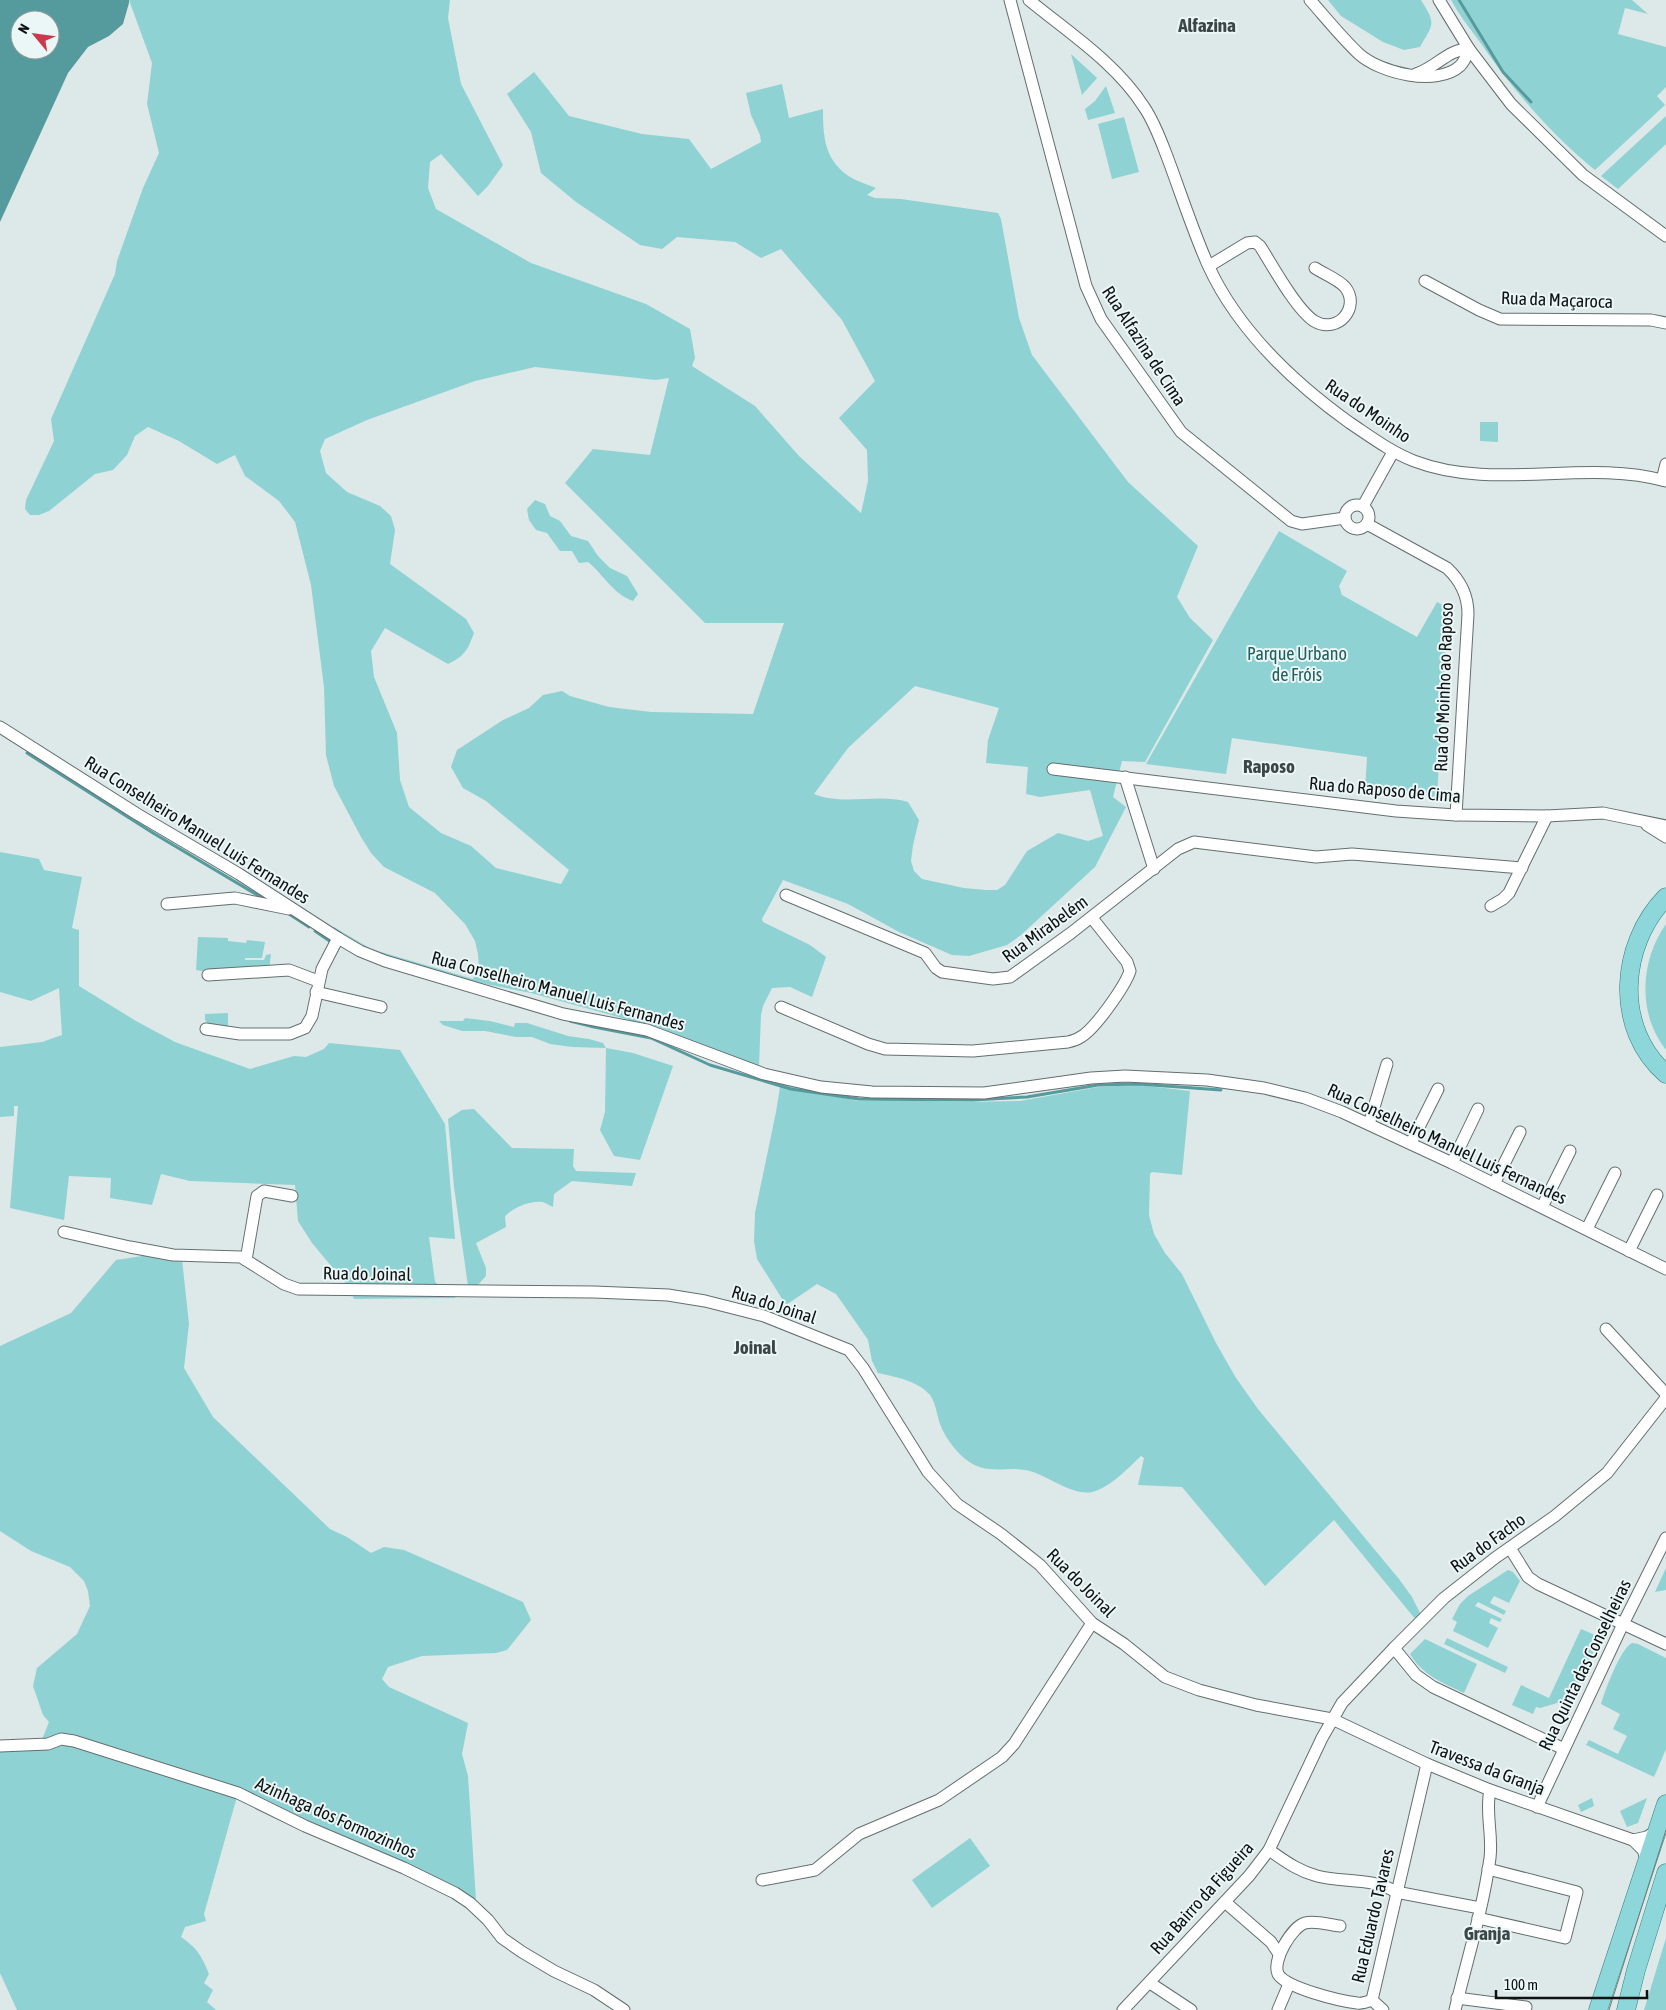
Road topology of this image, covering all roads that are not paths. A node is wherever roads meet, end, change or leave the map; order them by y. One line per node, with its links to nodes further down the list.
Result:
1 (1010, 0): 15 (street, Rua Alfazina de Cima)
2 (1029, 0): 7 (street, Rua do Moinho)
3 (1310, 0): 5 (street)
4 (1439, 0): 5 (street)
5 (1469, 49): 6 (street)
6 (1666, 236)
7 (1209, 266): 8 (street); 11 (street, Rua do Moinho)
8 (1315, 268)
9 (1425, 281): 10 (street, Rua da Maçaroca)
10 (1666, 323)
11 (1393, 452): 13 (street, Rua do Moinho); 14 (street)
12 (1666, 464): 13 (street)
13 (1664, 481)
14 (1363, 506): 15 (street); 16 (street)
15 (1345, 518): 16 (street)
16 (1367, 524): 20 (street, Rua do Moinho ao Raposo)
17 (0, 727): 31 (street, Rua Conselheiro Manuel Luis Fernandes)
18 (1053, 769): 19 (street, Rua do Raposo de Cima)
19 (1125, 777): 20 (street, Rua do Raposo de Cima); 26 (street)
20 (1456, 815): 21 (street, Rua do Raposo de Cima)
21 (1547, 816): 22 (street, Rua do Raposo de Cima); 25 (street)
22 (1642, 822): 23 (street, Rua do Raposo de Cima); 24 (street, Rua do Raposo de Cima)
23 (1666, 826)
24 (1666, 837)
25 (1522, 868): 26 (street); 30 (street)
26 (1154, 869): 32 (street, Rua Mirabelém)
27 (786, 895): 32 (street, Rua Mirabelém)
28 (1664, 896): 40 (main road)
29 (167, 904): 31 (street)
30 (1491, 906)
31 (294, 910): 33 (street, Rua Conselheiro Manuel Luis Fernandes)
32 (1092, 918): 37 (street)
33 (338, 938): 35 (street); 43 (street, Rua Conselheiro Manuel Luis Fernandes)
34 (208, 975): 35 (street)
35 (317, 986): 36 (street); 38 (street)
36 (381, 1007)
37 (781, 1007)
38 (206, 1029)
39 (1387, 1064): 43 (street)
40 (1666, 1074)
41 (1438, 1089): 45 (street)
42 (1478, 1109): 47 (street)
43 (1369, 1124): 45 (street, Rua Conselheiro Manuel Luis Fernandes)
44 (1520, 1132): 49 (street)
45 (1411, 1143): 47 (street, Rua Conselheiro Manuel Luis Fernandes)
46 (1570, 1151): 52 (street)
47 (1452, 1162): 49 (street, Rua Conselheiro Manuel Luis Fernandes)
48 (1615, 1173): 53 (street)
49 (1494, 1184): 52 (street, Rua Conselheiro Manuel Luis Fernandes)
50 (1658, 1195): 55 (street)
51 (292, 1196): 56 (street)
52 (1542, 1207): 53 (street, Rua Conselheiro Manuel Luis Fernandes)
53 (1586, 1230): 55 (street, Rua Conselheiro Manuel Luis Fernandes)
54 (64, 1232): 56 (street, Rua do Joinal)
55 (1629, 1251): 57 (street, Rua Conselheiro Manuel Luis Fernandes)
56 (246, 1260): 63 (street, Rua do Joinal)
57 (1666, 1269)
58 (1606, 1329): 59 (street)
59 (1666, 1394)
60 (1666, 1398): 62 (street, Rua do Facho)
61 (1666, 1538): 64 (street, Rua Quinta das Conselheiras)
62 (1510, 1548): 64 (street); 66 (street, Rua do Facho)
63 (1092, 1623): 67 (street, Rua do Joinal); 80 (street)
64 (1623, 1624): 65 (street); 69 (street, Rua Quinta das Conselheiras)
65 (1666, 1644)
66 (1394, 1648): 67 (street, Rua do Facho); 69 (street)
67 (1332, 1719): 70 (street, Travessa da Granja); 76 (street, Rua Bairro da Figueira)
68 (0, 1746): 91 (street, Azinhaga dos Formozinhos)
69 (1564, 1749): 73 (street, Rua Quinta das Conselheiras)
70 (1427, 1764): 71 (street, Travessa da Granja); 81 (street, Rua Eduardo Tavares)
71 (1490, 1790): 73 (street, Travessa da Granja); 78 (street)
72 (1666, 1804): 74 (main road)
73 (1537, 1807): 75 (street, Travessa da Granja)
74 (1656, 1831): 75 (street); 77 (main road)
75 (1633, 1840): 77 (street)
76 (1269, 1850): 81 (street); 82 (street, Rua Bairro da Figueira)
77 (1647, 1861): 96 (main road)
78 (1488, 1869): 83 (street); 83 (street)
79 (1666, 1873): 97 (main road)
80 (762, 1880)
81 (1396, 1892): 83 (street); 88 (street, Rua Eduardo Tavares)
82 (1225, 1902): 85 (street); 86 (street, Rua Bairro da Figueira)
83 (1479, 1913): 89 (street)
84 (1340, 1926): 85 (street, Rua Eduardo Tavares)
85 (1279, 1954): 87 (street)
86 (1150, 1983): 92 (street, Rua Bairro da Figueira); 93 (street)
87 (1289, 1984): 88 (street, Rua Eduardo Tavares); 94 (street)
88 (1372, 2000): 95 (street)
89 (1456, 2004): 90 (street)
90 (1526, 2007)
91 (624, 2010)
92 (1124, 2010)
93 (1191, 2010)
94 (1278, 2010)
95 (1383, 2010)
96 (1598, 2010)
97 (1626, 2010)

